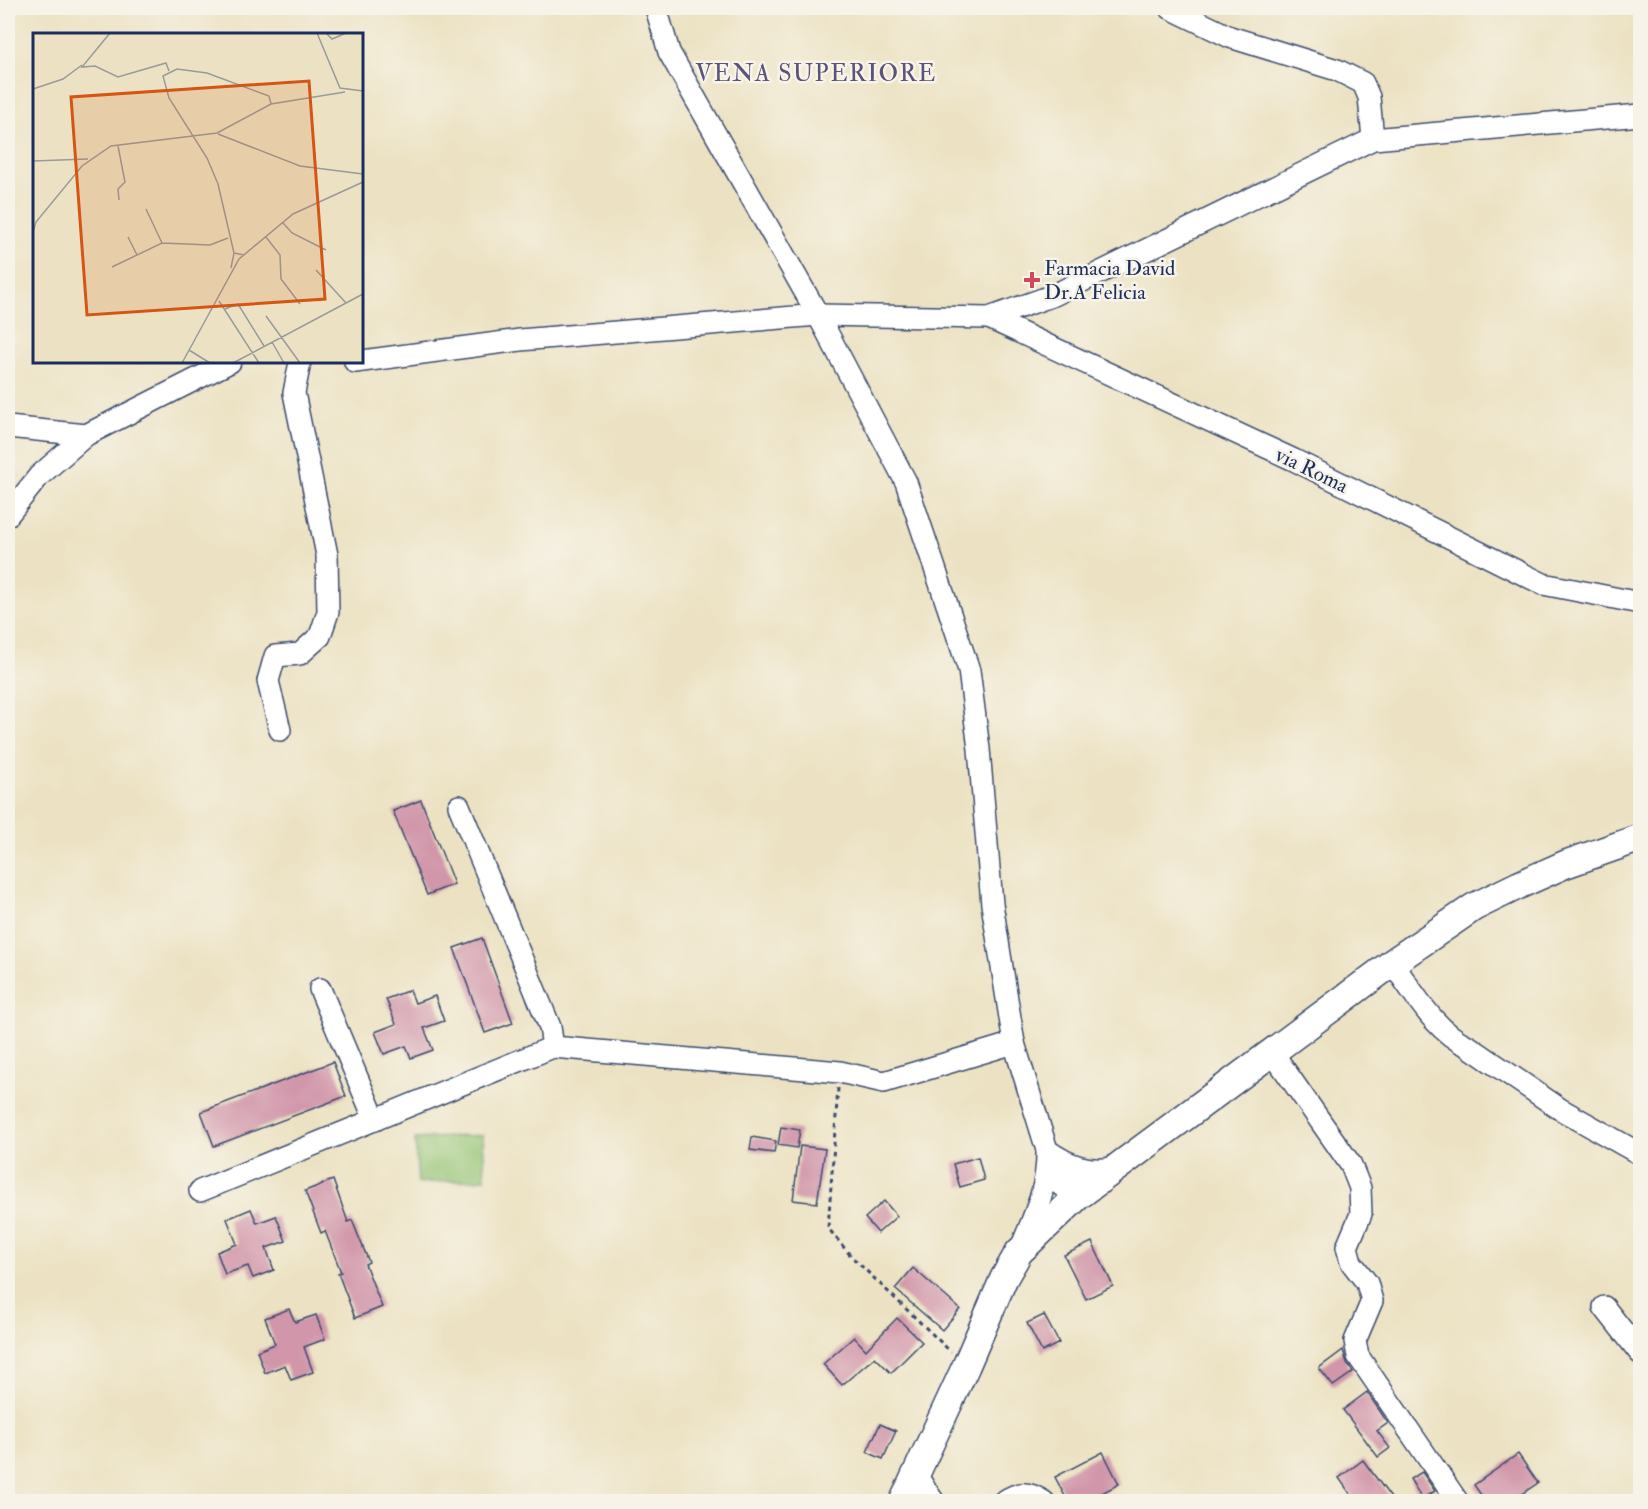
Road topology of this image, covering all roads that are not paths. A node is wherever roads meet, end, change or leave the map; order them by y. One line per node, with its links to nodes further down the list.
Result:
1 (656, 8): 5 (street)
2 (1170, 8): 4 (street)
3 (1641, 115): 4 (street)
4 (1373, 139): 6 (street)
5 (818, 315): 6 (street); 7 (street); 19 (street)
6 (988, 318): 13 (street, via Roma)
7 (363, 361)
8 (228, 363): 11 (street)
9 (300, 363): 14 (street)
10 (8, 427): 11 (street)
11 (86, 435): 12 (street)
12 (8, 515)
13 (1641, 603)
14 (279, 730)
15 (459, 806): 20 (street)
16 (1641, 838): 17 (main road)
17 (1392, 963): 21 (main road); 23 (street)
18 (320, 989): 22 (street)
19 (1014, 1043): 20 (street); 24 (street)
20 (553, 1047): 22 (street)
21 (1272, 1052): 25 (main road); 36 (street)
22 (375, 1119): 26 (street)
23 (1641, 1154)
24 (1050, 1157): 25 (street); 27 (street); 28 (street)
25 (1116, 1168): 27 (main road)
26 (200, 1191)
27 (1077, 1197): 28 (main road)
28 (1020, 1252): 31 (main road)
29 (1604, 1307): 30 (street)
30 (1641, 1353)
31 (916, 1475): 32 (main road); 33 (street)
32 (903, 1502)
33 (934, 1502)
34 (1003, 1502): 35 (street)
35 (1044, 1502)
36 (1458, 1502)

